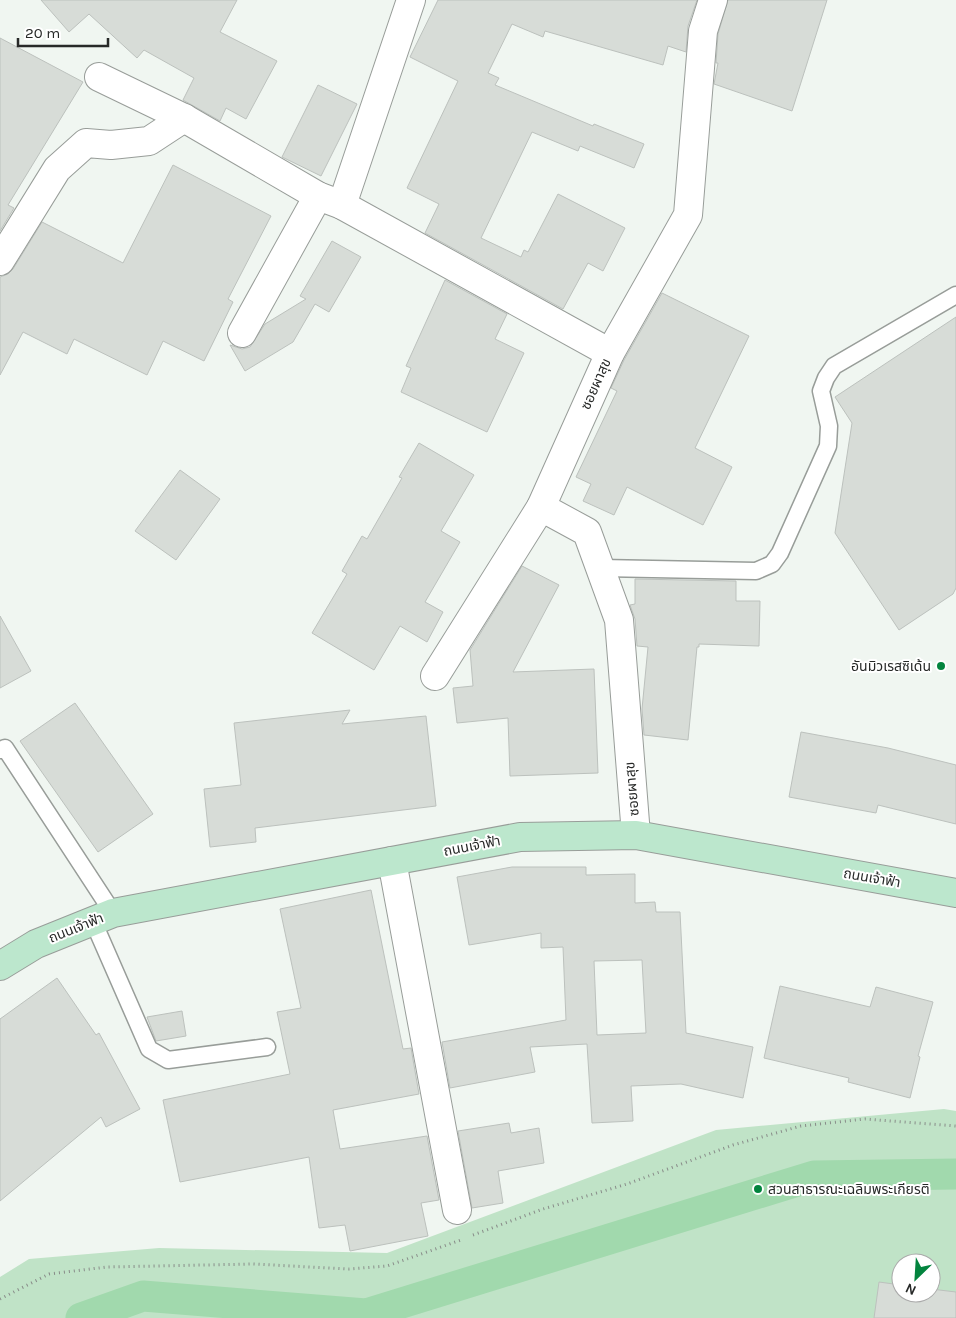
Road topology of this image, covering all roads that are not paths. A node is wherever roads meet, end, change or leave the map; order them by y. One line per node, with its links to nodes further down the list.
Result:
1 (410, 0): 5 (street)
2 (713, 0): 9 (street)
3 (98, 77): 4 (street, ซอยผาสุข)
4 (184, 118): 5 (street, ซอยผาสุข); 6 (street)
5 (330, 201): 8 (street); 9 (street, ซอยผาสุข)
6 (0, 262)
7 (956, 295): 11 (lane)
8 (242, 333)
9 (610, 353): 10 (street, ซอยผาสุข)
10 (541, 507): 11 (street, ซอยผาสุข); 12 (street)
11 (601, 568): 14 (street, ซอยผาสุข)
12 (435, 676)
13 (0, 750): 17 (lane)
14 (636, 835): 15 (main road, ถนนเจ้าฟ้า); 16 (main road, ถนนเจ้าฟ้า)
15 (392, 861): 17 (main road, ถนนเจ้าฟ้า); 20 (street)
16 (956, 893)
17 (103, 917): 18 (main road, ถนนเจ้าฟ้า); 19 (lane)
18 (0, 966)
19 (267, 1047)
20 (457, 1210)

